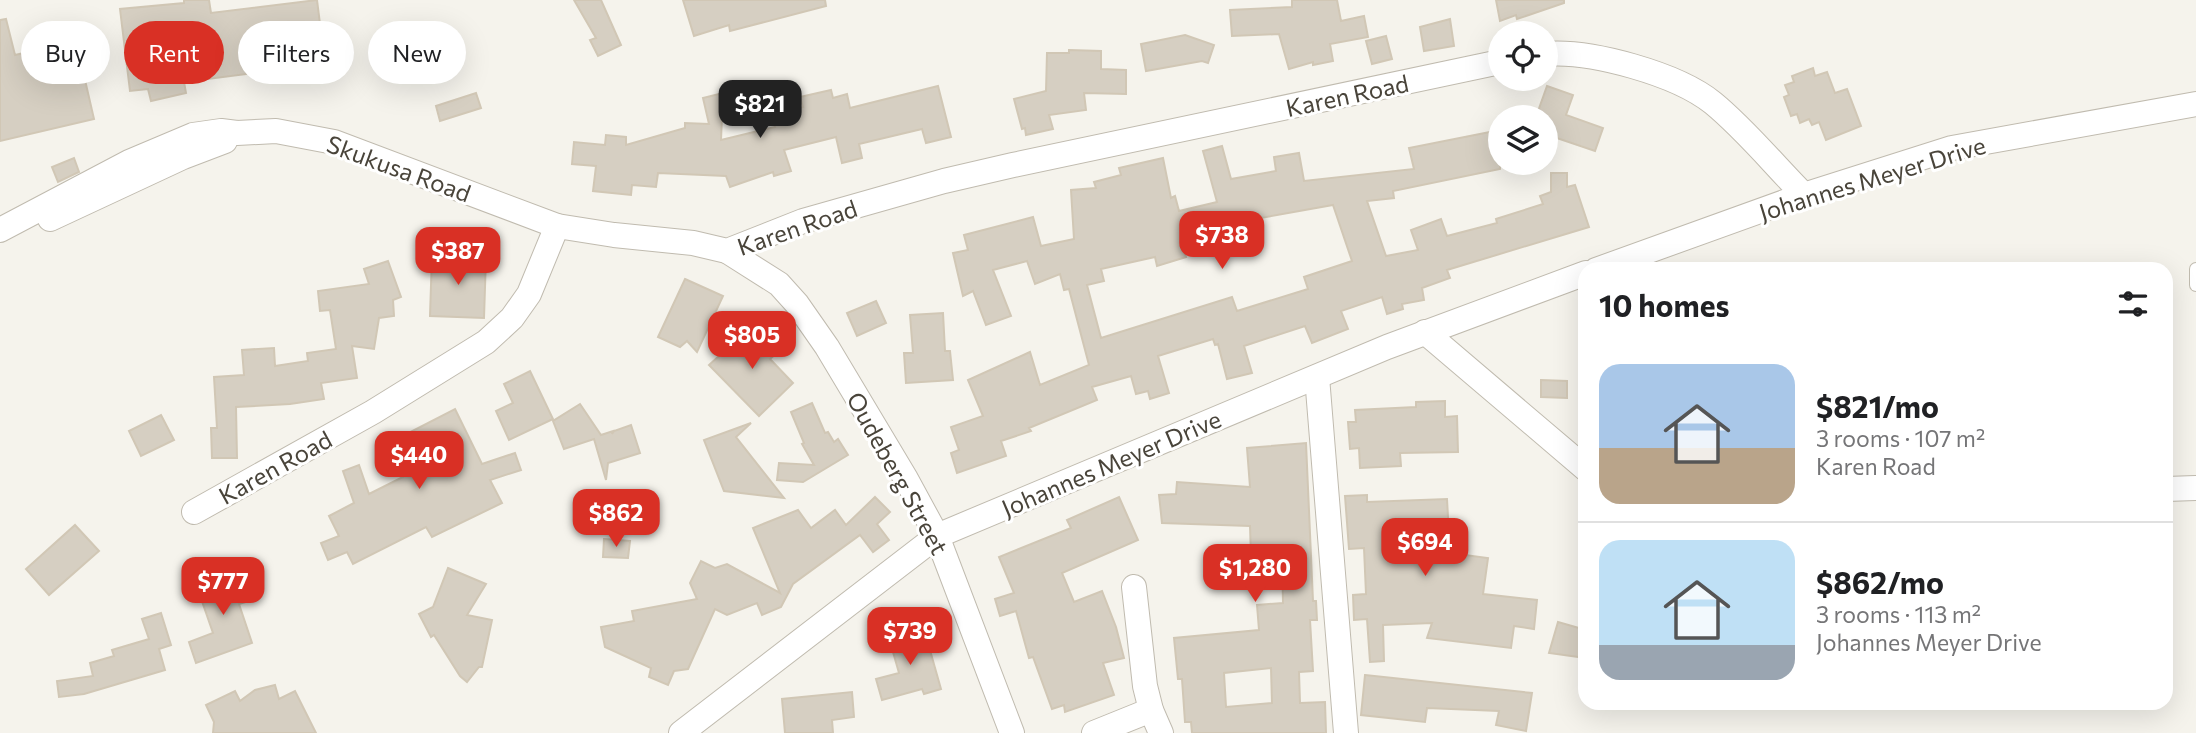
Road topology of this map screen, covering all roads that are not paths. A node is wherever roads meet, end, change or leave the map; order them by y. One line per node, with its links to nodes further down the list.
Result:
1 (1558, 53): 5 (street)
2 (1488, 65): 9 (street, Karen Road)
3 (2196, 104): 5 (street, Johannes Meyer Drive)
4 (134, 170): 6 (street, Skukusa Road); 7 (street, Skukusa Road); 8 (street, Skukusa Road)
5 (1804, 195): 10 (street, Johannes Meyer Drive)
6 (557, 226): 9 (street, Karen Road); 19 (street, Karen Road)
7 (0, 230)
8 (0, 243)
9 (727, 251): 20 (street, Oudeberg Street)
10 (1618, 262)
11 (2196, 269): 13 (lane)
12 (1578, 276): 14 (street, Johannes Meyer Drive)
13 (2196, 285)
14 (1425, 332): 15 (street, Johannes Meyer Drive); 16 (street)
15 (1317, 377): 20 (street, Johannes Meyer Drive); 26 (street)
16 (1578, 462)
17 (2173, 488): 18 (street)
18 (2196, 488)
19 (194, 512)
20 (937, 536): 23 (street, Johannes Meyer Drive); 24 (street, Oudeberg Street)
21 (1134, 587): 22 (street)
22 (1156, 722): 25 (street)
23 (681, 733)
24 (1012, 733)
25 (1094, 733)
26 (1346, 733)

